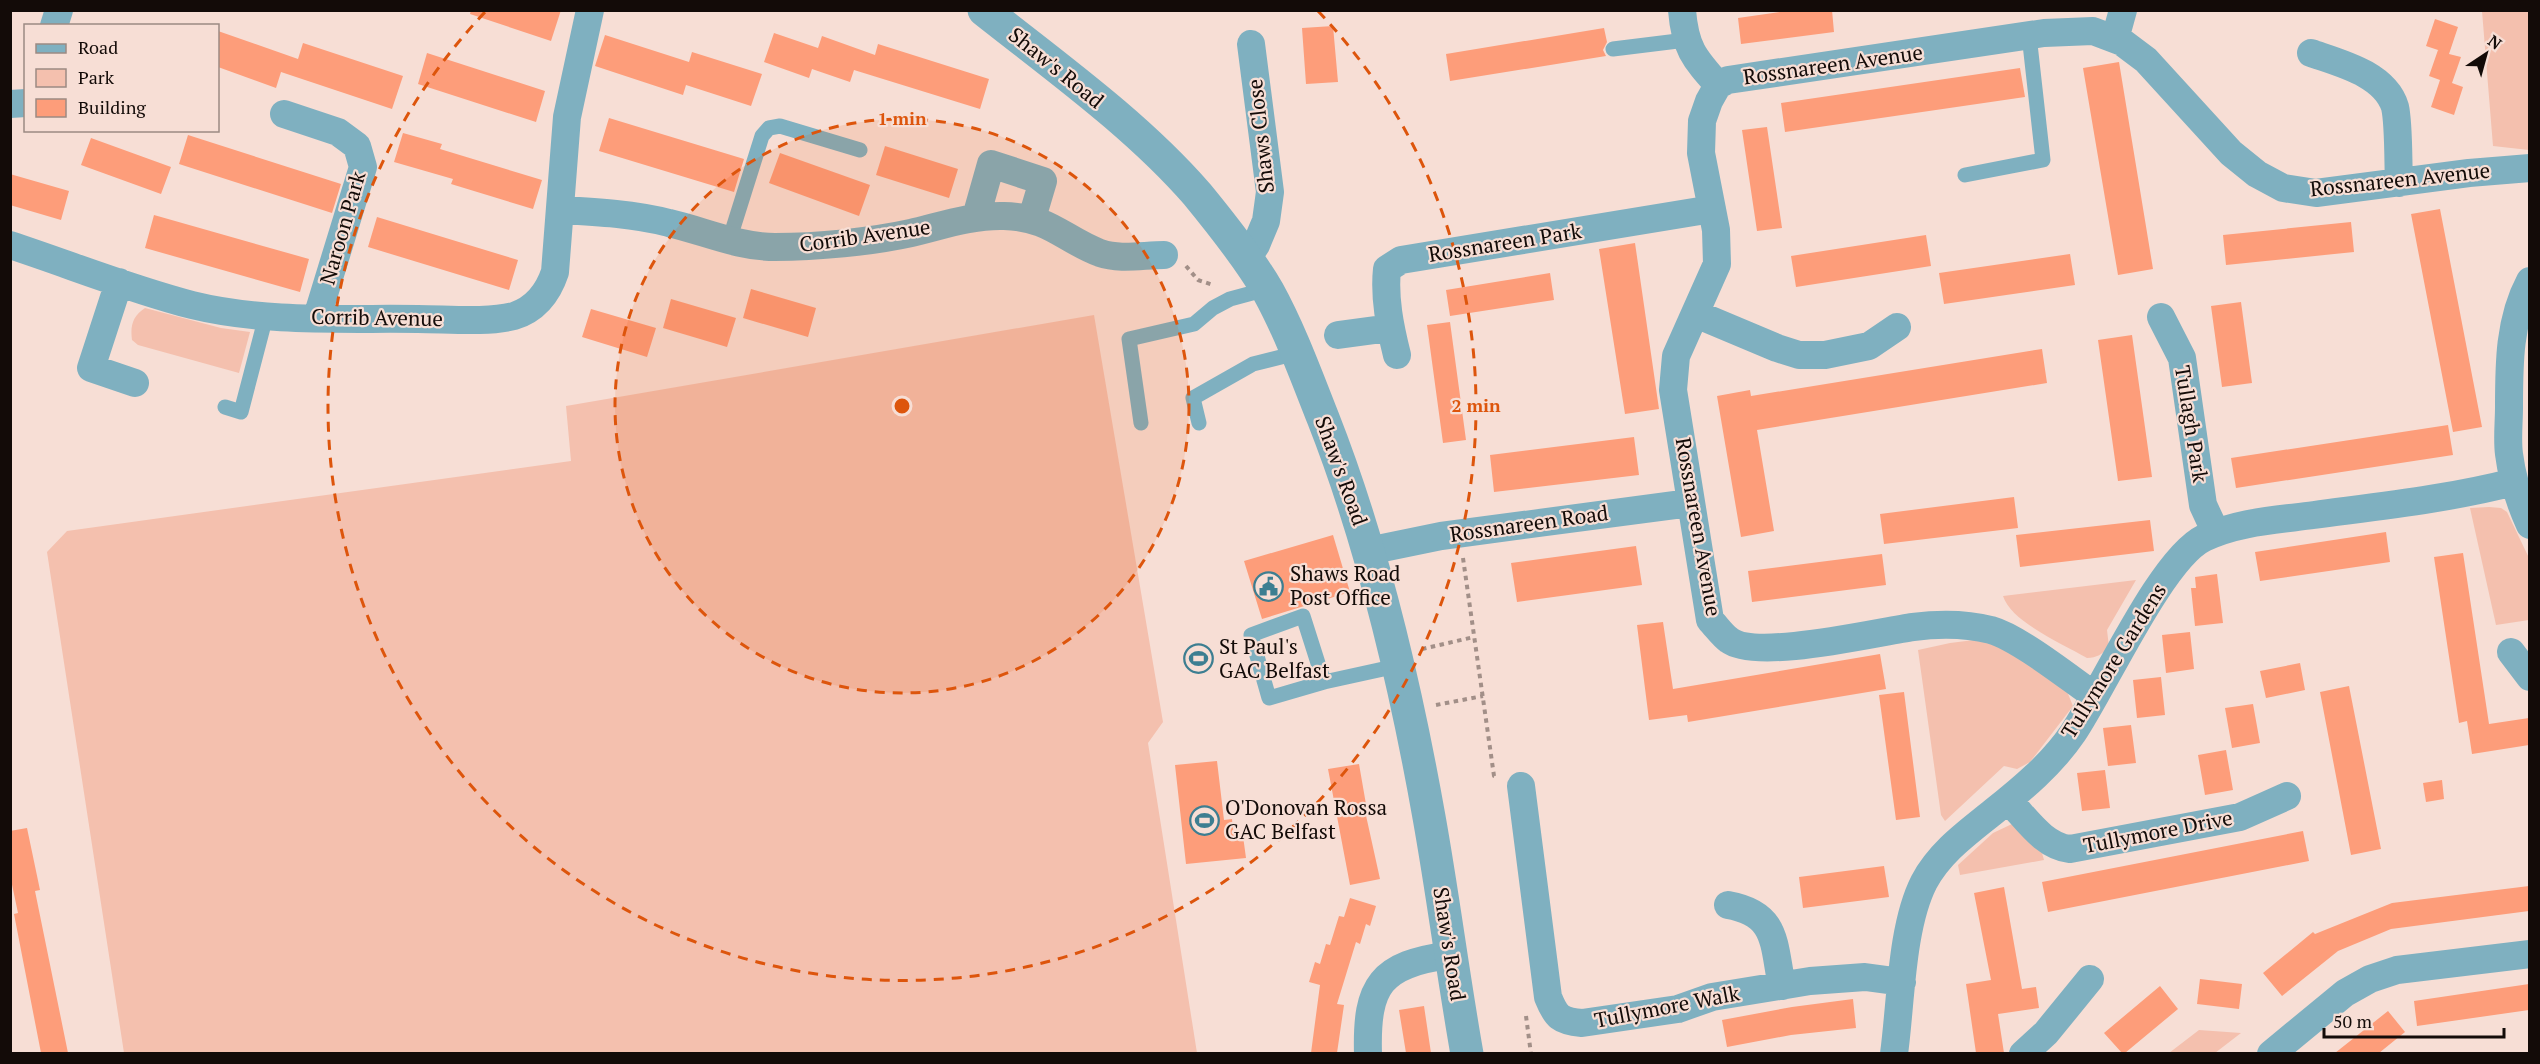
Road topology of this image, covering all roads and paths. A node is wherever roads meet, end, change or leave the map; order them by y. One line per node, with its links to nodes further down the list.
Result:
1 (590, 10): 18 (street, Corrib Avenue)
2 (984, 10): 24 (street, Shaw's Road)
3 (1682, 10): 7 (street)
4 (2123, 10): 6 (street)
5 (2029, 35): 6 (street, Rossnareen Avenue); 11 (street, Rossnareen Avenue); 15 (lane)
6 (2115, 39): 16 (street, Rossnareen Avenue)
7 (1686, 40): 9 (lane); 11 (street)
8 (1251, 44): 24 (street, Shaws Close)
9 (1613, 49)
10 (2311, 53): 16 (street)
11 (1718, 85): 17 (street, Rossnareen Avenue)
12 (284, 114): 30 (street, Naroon Park)
13 (860, 150): 21 (lane)
14 (2529, 168): 16 (street, Rossnareen Avenue)
15 (1965, 176)
16 (2399, 183)
17 (1712, 209): 27 (street, Rossnareen Avenue); 32 (street, Rossnareen Park)
18 (561, 210): 21 (street, Corrib Avenue); 30 (street, Corrib Avenue)
19 (976, 217): 20 (street, Corrib Avenue); 20 (street); 21 (street, Corrib Avenue)
20 (1032, 218): 23 (street, Corrib Avenue)
21 (729, 241)
22 (10, 245): 26 (street, Corrib Avenue)
23 (1164, 255): 24 (path)
24 (1256, 274): 34 (street, Shaw's Road); 39 (lane)
25 (2529, 281): 36 (street)
26 (119, 282): 28 (street, Corrib Avenue); 37 (street)
27 (1696, 314): 31 (street); 42 (street, Rossnareen Avenue)
28 (266, 316): 30 (street, Corrib Avenue); 38 (lane)
29 (2161, 317): 45 (street, Tullagh Park)
30 (317, 318)
31 (1897, 327)
32 (1390, 328): 33 (street); 35 (street, Rossnareen Park)
33 (1338, 335)
34 (1297, 354): 40 (lane); 46 (street, Shaw's Road)
35 (1397, 355)
36 (2519, 367): 41 (street)
37 (135, 383)
38 (225, 407)
39 (1141, 423)
40 (1199, 423)
41 (2514, 482): 43 (street); 45 (street, Tullymore Gardens)
42 (1690, 503): 44 (street, Rossnareen Road); 53 (street, Rossnareen Avenue)
43 (2529, 525)
44 (1460, 533): 46 (street, Rossnareen Road); 47 (path)
45 (2216, 533): 53 (street, Tullymore Gardens)
46 (1368, 551): 49 (street, Shaw's Road)
47 (1474, 638): 49 (path); 52 (path)
48 (2511, 652): 50 (street)
49 (1408, 658): 51 (lane); 60 (street, Shaw's Road)
50 (2529, 677)
51 (1324, 682): 51 (lane)
52 (1483, 696): 54 (path); 55 (path)
53 (2095, 696): 57 (street, Tullymore Gardens)
54 (1432, 706)
55 (1521, 786): 63 (street, Tullymore Walk)
56 (2287, 796): 57 (street, Tullymore Drive)
57 (2008, 800): 62 (street, Tullymore Gardens)
58 (1728, 905): 63 (street)
59 (2529, 954): 68 (street)
60 (1449, 955): 64 (street); 65 (street, Shaw's Road)
61 (2090, 979): 67 (street)
62 (1902, 982): 63 (street, Tullymore Walk); 66 (street, Tullymore Gardens)
63 (1782, 986)
64 (1368, 1053)
65 (1467, 1053)
66 (1894, 1053)
67 (2023, 1053)
68 (2271, 1053)

